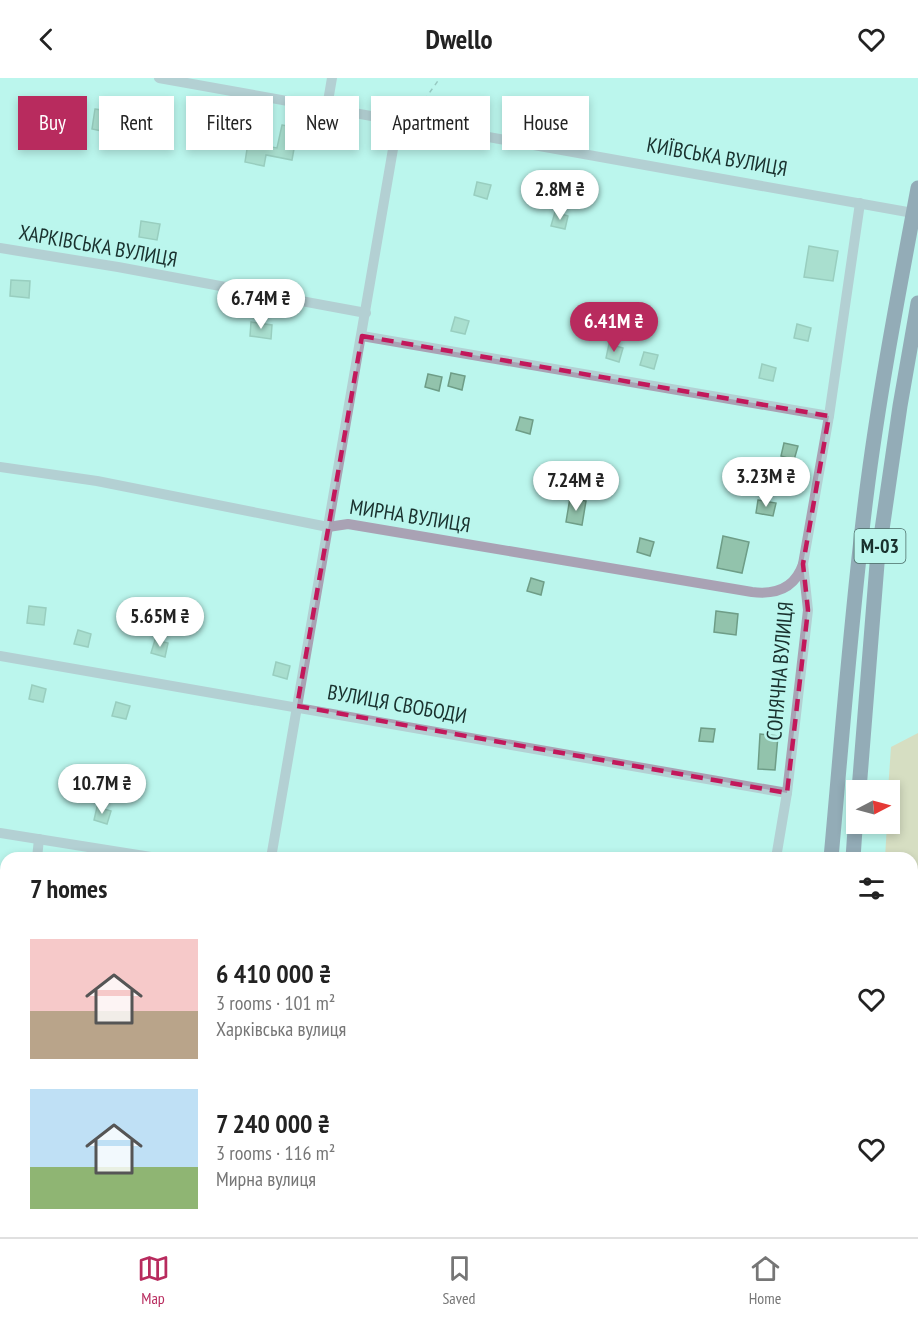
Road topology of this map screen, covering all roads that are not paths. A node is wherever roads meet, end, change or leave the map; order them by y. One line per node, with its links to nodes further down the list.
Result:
1 (159, 78): 4 (street, КИЇВСЬКА ВУЛИЦЯ)
2 (332, 78): 3 (street)
3 (329, 96)
4 (285, 100)
5 (490, 137): 8 (street, КИЇВСЬКА ВУЛИЦЯ)
6 (393, 150): 12 (street)
7 (918, 188): 9 (highway, М-03)
8 (860, 203): 9 (street, КИЇВСЬКА ВУЛИЦЯ); 14 (street, СОНЯЧНА ВУЛИЦЯ)
9 (913, 213): 29 (highway, М-03)
10 (0, 248): 12 (street, ХАРКІВСЬКА ВУЛИЦЯ)
11 (918, 303): 20 (highway, М-03)
12 (366, 313): 13 (street)
13 (362, 336): 14 (street); 16 (street)
14 (830, 416): 17 (street, СОНЯЧНА ВУЛИЦЯ)
15 (0, 467): 16 (street, МИРНА ВУЛИЦЯ)
16 (328, 527): 17 (street, МИРНА ВУЛИЦЯ); 19 (street)
17 (803, 564): 21 (street, СОНЯЧНА ВУЛИЦЯ)
18 (0, 656): 19 (street, ВУЛИЦЯ СВОБОДИ)
19 (297, 706): 21 (street, ВУЛИЦЯ СВОБОДИ); 27 (street)
20 (860, 780)
21 (787, 793): 28 (street, СОНЯЧНА ВУЛИЦЯ)
22 (0, 833): 24 (street)
23 (855, 834): 30 (highway)
24 (39, 840): 25 (street); 26 (street)
25 (38, 852)
26 (118, 852)
27 (272, 852)
28 (777, 852)
29 (832, 852)
30 (853, 852)

